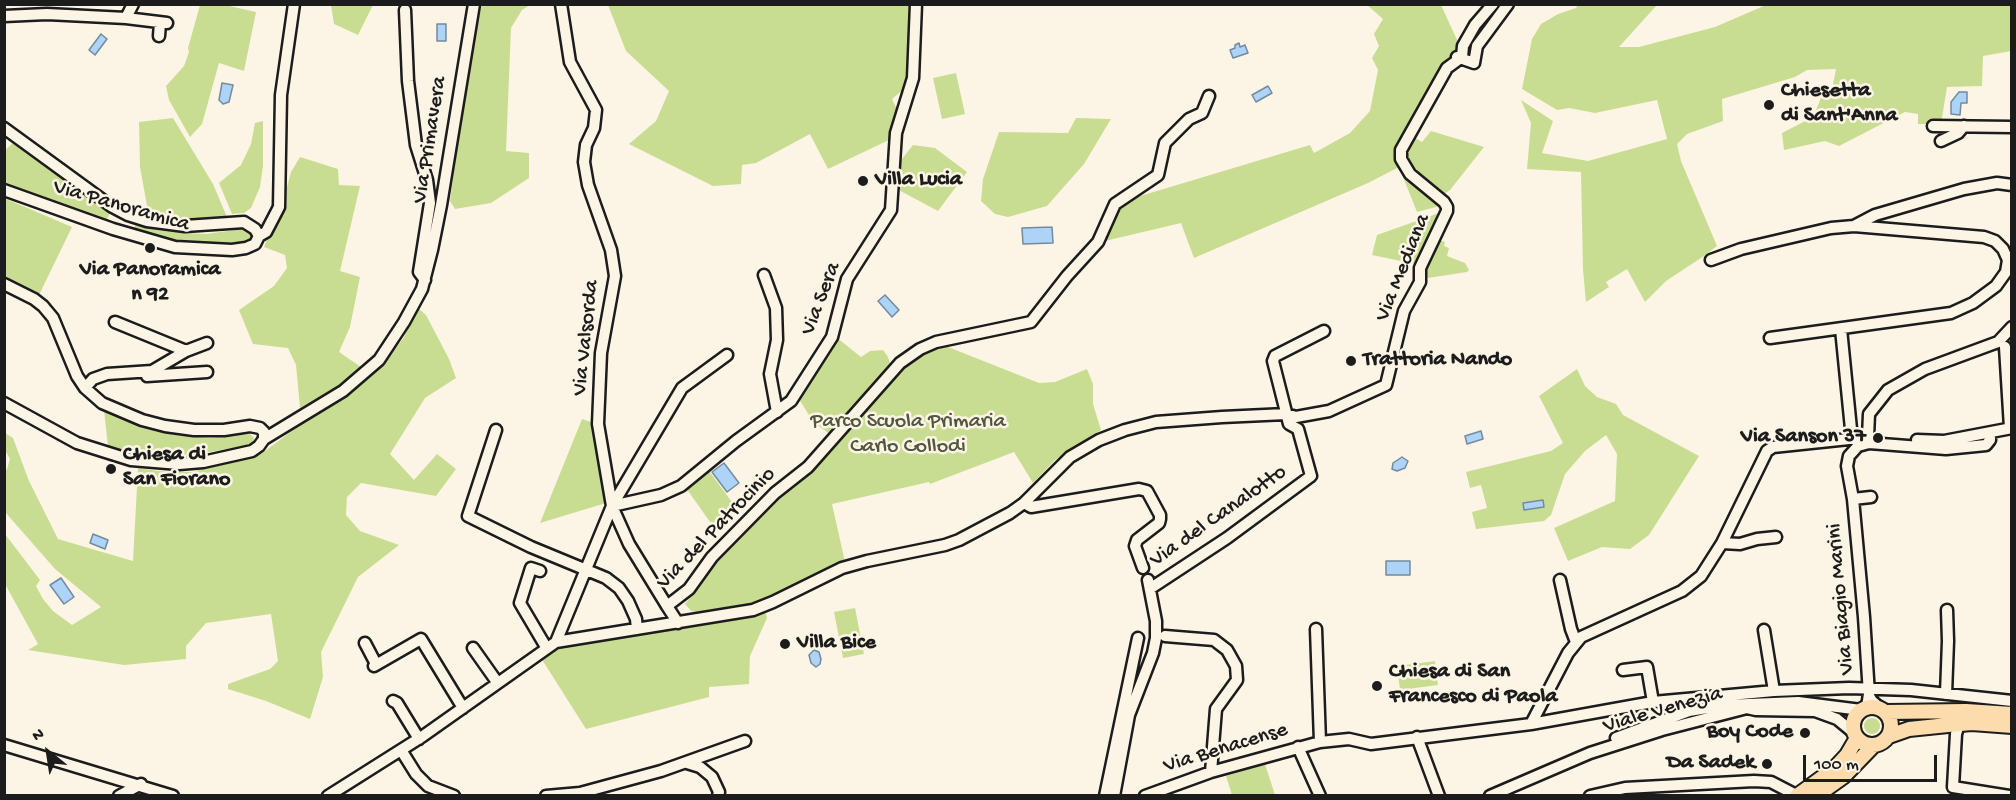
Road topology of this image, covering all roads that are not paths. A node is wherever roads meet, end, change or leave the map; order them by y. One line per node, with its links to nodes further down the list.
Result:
1 (133, 4): 10 (street)
2 (294, 4): 22 (street, Via Panoramica)
3 (474, 4): 25 (street, Via Primavera)
4 (561, 4): 51 (street, Via Valsorda)
5 (915, 4): 40 (street, Via Sera)
6 (1493, 4): 12 (street)
7 (1508, 4): 12 (street)
8 (405, 10): 25 (street, Via Primavera)
9 (4, 16): 10 (street)
10 (126, 18): 11 (street)
11 (159, 36)
12 (1457, 57): 41 (street, Via Mediana)
13 (1209, 96): 58 (street, Via del Patrocinio)
14 (1933, 126): 15 (street)
15 (1964, 126): 16 (street); 18 (street)
16 (2012, 127)
17 (4, 128): 22 (street, Via Panoramica)
18 (1941, 141)
19 (2012, 184): 21 (street)
20 (4, 190): 22 (street, Via Panoramica)
21 (1854, 226): 23 (street); 29 (street)
22 (259, 236)
23 (1711, 260)
24 (764, 275): 40 (street)
25 (425, 280): 46 (street, Via Primavera)
26 (4, 284): 38 (street)
27 (116, 322): 34 (street)
28 (2012, 327): 45 (street)
29 (1841, 329): 31 (street); 47 (street)
30 (1324, 331): 41 (street)
31 (1770, 338)
32 (207, 343): 34 (street)
33 (2005, 347): 42 (street)
34 (186, 351): 37 (street)
35 (727, 356): 51 (street)
36 (207, 372): 37 (street)
37 (102, 375): 38 (street)
38 (86, 388): 46 (street)
39 (4, 403): 46 (street)
40 (777, 412): 51 (street, Via Sera)
41 (1286, 414): 50 (street); 108 (street, Via del Canalotto)
42 (2011, 428): 44 (street)
43 (496, 430): 55 (street)
44 (1990, 433): 45 (street); 49 (street, Via Biagio Marini)
45 (1868, 437): 47 (street)
46 (264, 439)
47 (1852, 439): 53 (street)
48 (1871, 497): 49 (street, Via Biagio Marini)
49 (1853, 499): 78 (street, Via Biagio Marini)
50 (1024, 503): 54 (street, Via del Canalotto); 60 (street)
51 (612, 506): 55 (street); 58 (street, Via Valsorda)
52 (1776, 537): 53 (street)
53 (1722, 543): 66 (street)
54 (1143, 568)
55 (585, 570): 61 (street); 68 (street)
56 (540, 571): 68 (street)
57 (1560, 580): 66 (street)
58 (667, 606): 60 (street, Via del Patrocinio)
59 (1947, 610): 73 (street)
60 (678, 623): 61 (street)
61 (638, 629): 68 (street)
62 (1317, 629): 92 (street, Via Benacense)
63 (1764, 630): 72 (street)
64 (1165, 636): 99 (street)
65 (1138, 638): 107 (street)
66 (1576, 642): 84 (street)
67 (364, 643): 79 (street)
68 (551, 644): 71 (street)
69 (473, 648): 71 (street)
70 (1623, 670): 76 (street)
71 (497, 682): 79 (street)
72 (1774, 691): 77 (street, Via Benacense); 78 (street, Via Benacense)
73 (1946, 694): 75 (street); 78 (street)
74 (396, 701): 90 (street)
75 (2012, 701)
76 (1653, 702): 77 (street, Via Benacense); 84 (street, Via Benacense)
77 (1671, 702): 81 (street, Via Benacense); 83 (street)
78 (1872, 704): 81 (street, Viale Venezia); 82 (main road); 87 (main road); 88 (main road)
79 (463, 708): 90 (street)
80 (1747, 708): 81 (street, Viale Venezia); 87 (street, Viale Venezia); 97 (street, Viale Venezia)
81 (1689, 711): 83 (street, Viale Venezia)
82 (2012, 714)
83 (1673, 716): 97 (street, Viale Venezia)
84 (1531, 723): 89 (street, Via Benacense)
85 (1959, 724): 86 (main road); 88 (main road); 116 (street)
86 (2012, 726)
87 (1856, 736): 94 (main road); 114 (main road)
88 (1889, 736): 94 (main road)
89 (1417, 737): 92 (street, Via Benacense); 111 (street)
90 (419, 739): 96 (street)
91 (745, 741): 98 (street)
92 (1320, 742): 95 (street, Via Benacense)
93 (4, 745): 100 (street)
94 (1873, 746): 115 (main road)
95 (1298, 747): 99 (street, Via Benacense); 110 (street)
96 (401, 750): 103 (street); 104 (street)
97 (1590, 753): 112 (street, Viale Venezia)
98 (687, 763): 105 (street); 106 (street)
99 (1211, 772): 109 (street, Via Benacense)
100 (141, 784): 101 (street); 102 (street)
101 (119, 795)
102 (172, 795)
103 (328, 795)
104 (454, 795)
105 (546, 795)
106 (718, 795)
107 (1106, 795)
108 (1114, 795)
109 (1145, 795)
110 (1320, 795)
111 (1438, 795)
112 (1490, 795)
113 (1590, 795): 114 (street)
114 (1797, 795)
115 (1816, 795)
116 (2009, 795)

